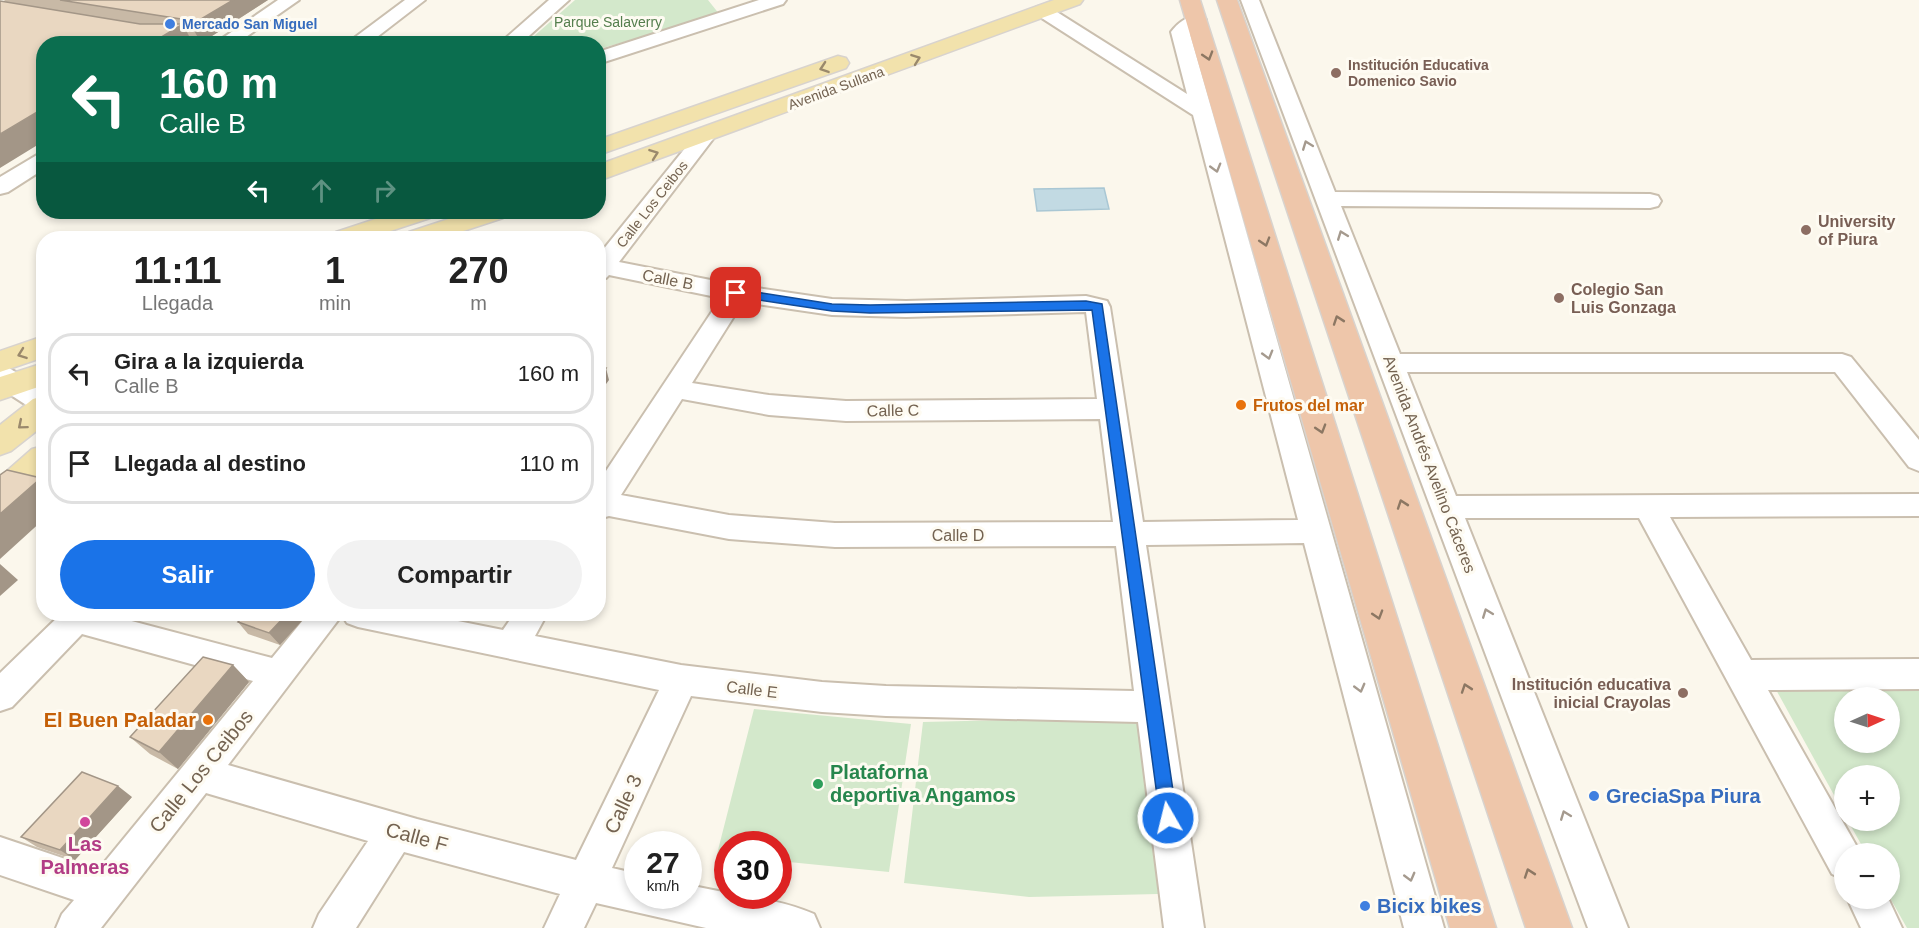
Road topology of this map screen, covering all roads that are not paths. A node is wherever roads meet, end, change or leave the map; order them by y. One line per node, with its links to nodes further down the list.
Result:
1 (290, 0): 13 (street)
2 (416, 0): 14 (street)
3 (560, 0): 15 (street)
4 (711, 0): 12 (street)
5 (777, 0): 12 (street)
6 (1018, 0): 16 (main road, Avenida Sullana)
7 (1073, 0): 11 (main road, Avenida Sullana)
8 (1227, 0): 82 (highway, one-way to 8)
9 (1250, 0): 26 (street, Avenida Andrés Avelino Cáceres, one-way to 9)
10 (1191, 6): 19 (street); 81 (highway, one-way to 81)
11 (1043, 11): 19 (street); 21 (main road, Avenida Sullana, one-way to 11)
12 (724, 17): 17 (street)
13 (235, 36)
14 (366, 36)
15 (517, 36)
16 (876, 50)
17 (606, 55)
18 (854, 58): 20 (main road, Avenida Sullana, one-way to 20)
19 (1200, 111): 52 (street, one-way to 52)
20 (692, 115): 21 (main road); 22 (main road, Avenida Sullana)
21 (706, 135): 24 (main road, Avenida Sullana, one-way to 21); 32 (street, Calle Los Ceibos)
22 (606, 145)
23 (36, 164): 25 (street)
24 (606, 171)
25 (0, 187)
26 (1328, 199): 27 (street); 36 (street, Avenida Andrés Avelino Cáceres, one-way to 26)
27 (1650, 201)
28 (401, 219): 30 (main road)
29 (474, 219): 31 (main road)
30 (365, 231)
31 (438, 231)
32 (606, 261)
33 (606, 270): 34 (street, Calle B)
34 (736, 293): 39 (street); 41 (street, Calle B)
35 (36, 352): 38 (main road, one-way to 38)
36 (1391, 363): 44 (street); 51 (street, Avenida Andrés Avelino Cáceres)
37 (36, 374): 38 (main road)
38 (3, 377): 40 (street)
39 (675, 389): 41 (street, Calle C); 47 (street)
40 (36, 400)
41 (1112, 409): 53 (street)
42 (36, 412): 43 (main road, one-way to 43)
43 (0, 444)
44 (1919, 460)
45 (36, 466): 46 (main road)
46 (0, 496)
47 (606, 496)
48 (1919, 505): 50 (street)
49 (606, 506): 53 (street, Calle D)
50 (1648, 506): 51 (street); 62 (street)
51 (1446, 507): 83 (street, Avenida Andrés Avelino Cáceres, one-way to 51)
52 (1317, 531): 53 (street, Calle D); 80 (street, one-way to 80)
53 (1129, 534): 65 (street)
54 (73, 621): 64 (street)
55 (95, 621): 60 (street)
56 (321, 621): 60 (street, Calle Los Ceibos)
57 (393, 621): 59 (street, Calle E)
58 (526, 621): 59 (street)
59 (511, 645): 63 (street, Calle E)
60 (279, 674): 66 (street, Calle Los Ceibos)
61 (1919, 674): 62 (street)
62 (1741, 675): 68 (street)
63 (681, 680): 65 (street, Calle E); 70 (street, Calle 3)
64 (0, 696)
65 (1153, 707): 79 (street)
66 (199, 774): 67 (street, Calle F); 72 (street, Calle Los Ceibos)
67 (396, 832): 70 (street, Calle F); 76 (street)
68 (1835, 843)
69 (0, 856): 72 (street)
70 (586, 882): 71 (street, Calle F); 77 (street, Calle 3)
71 (624, 890)
72 (105, 891): 75 (street, Calle Los Ceibos)
73 (702, 908): 78 (street)
74 (1872, 909): 84 (street)
75 (76, 928)
76 (333, 928)
77 (564, 928)
78 (800, 928)
79 (1184, 928)
80 (1424, 928)
81 (1473, 928)
82 (1549, 928)
83 (1608, 928)
84 (1882, 928)

